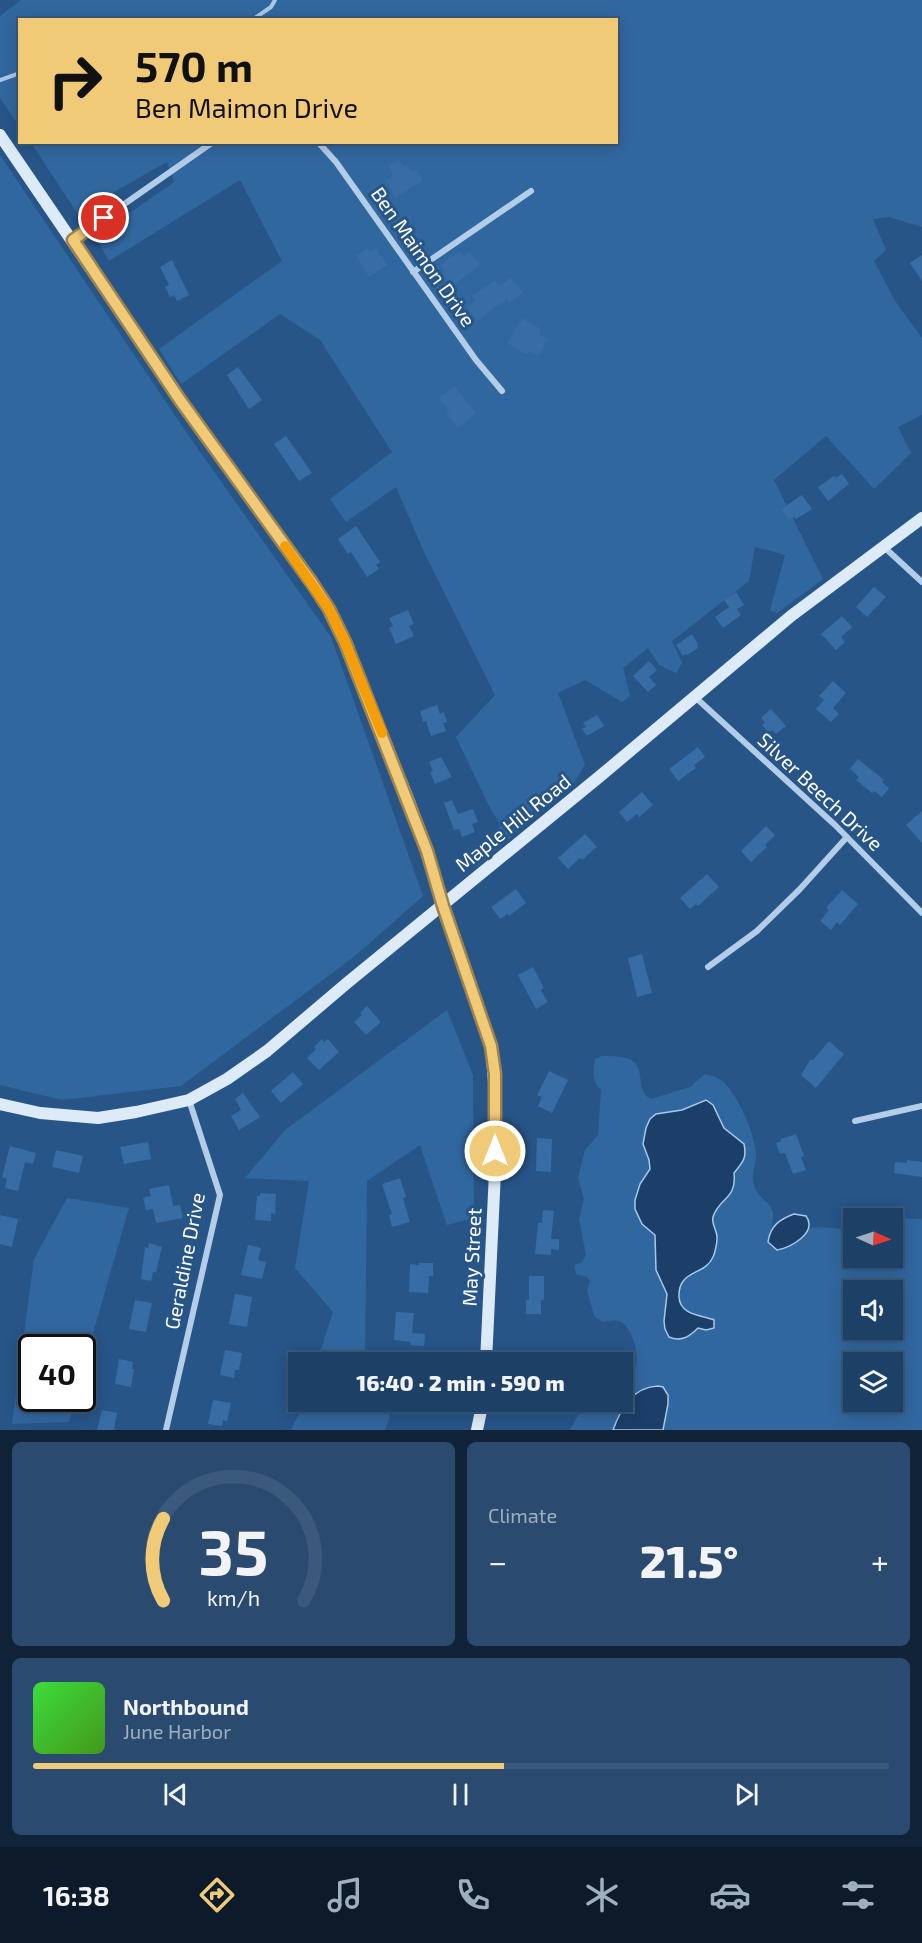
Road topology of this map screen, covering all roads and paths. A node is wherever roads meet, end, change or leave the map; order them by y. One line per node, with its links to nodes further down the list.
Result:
1 (0, 135): 5 (street, May Street)
2 (210, 144): 5 (street)
3 (320, 144): 6 (street, Ben Maimon Drive)
4 (531, 191): 6 (street)
5 (73, 240): 13 (street, May Street)
6 (413, 272): 7 (street, Ben Maimon Drive)
7 (502, 391)
8 (922, 518): 9 (street, Maple Hill Road)
9 (884, 547): 10 (street); 11 (street, Maple Hill Road)
10 (922, 582)
11 (694, 697): 12 (street, Silver Beech Drive); 13 (street, Maple Hill Road)
12 (847, 837): 14 (street, Silver Beech Drive); 15 (street)
13 (443, 906): 16 (street, Maple Hill Road); 20 (street, May Street)
14 (922, 913)
15 (708, 966)
16 (189, 1100): 17 (street, Maple Hill Road); 22 (street, Geraldine Drive)
17 (0, 1104)
18 (922, 1106): 19 (street)
19 (855, 1120)
20 (486, 1352)
21 (481, 1412): 23 (street)
22 (166, 1430)
23 (477, 1430)

